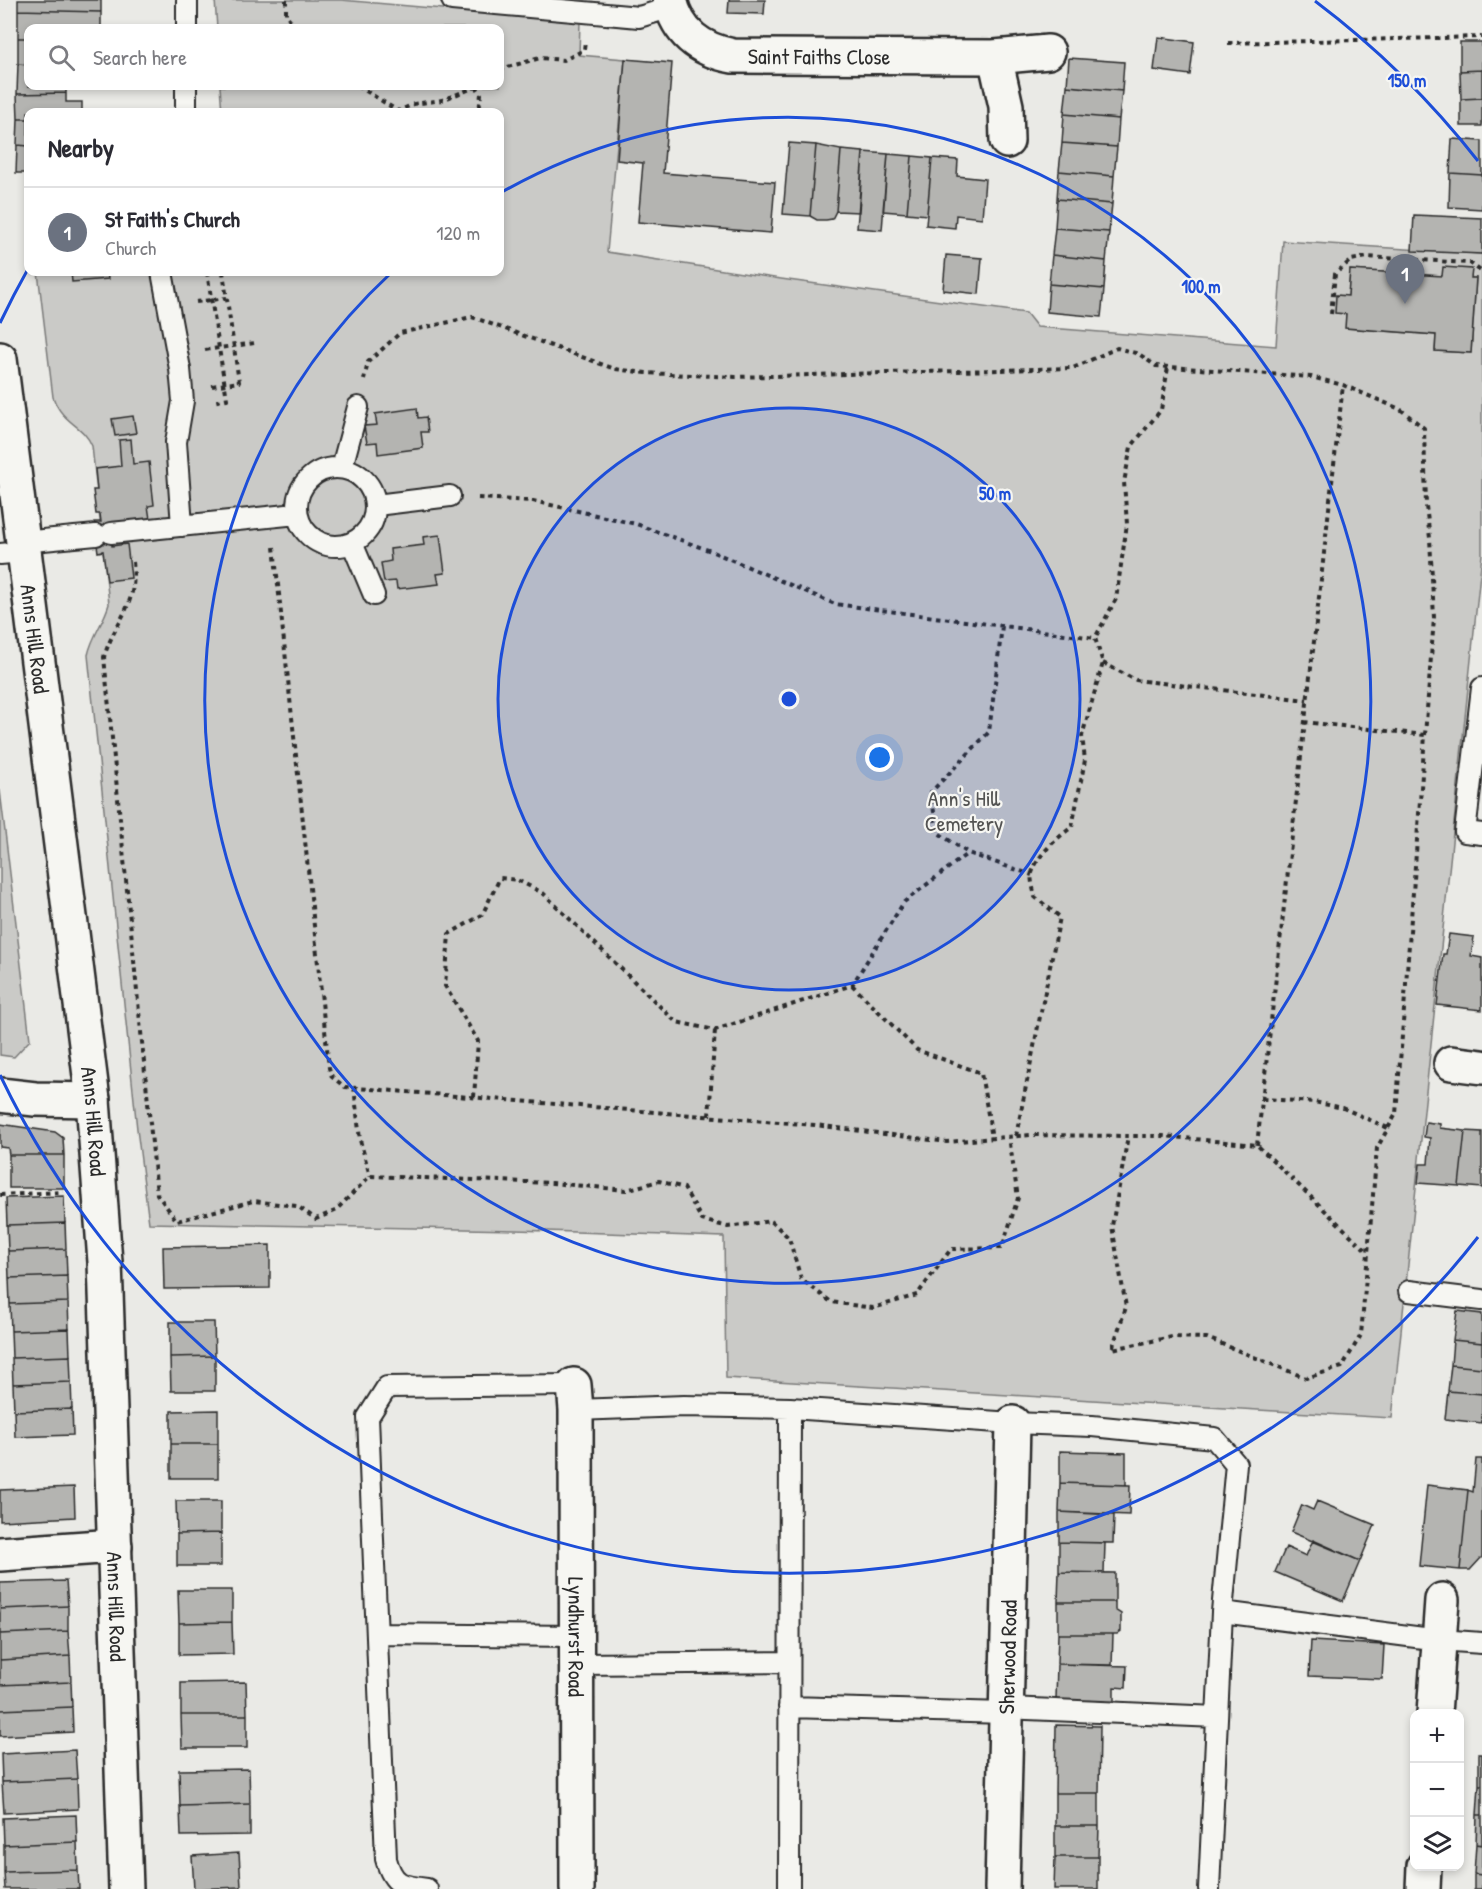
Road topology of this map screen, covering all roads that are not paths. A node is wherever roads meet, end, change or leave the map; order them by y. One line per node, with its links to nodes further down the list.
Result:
1 (187, 0): 4 (lane)
2 (452, 0): 3 (lane)
3 (671, 3): 6 (street, Saint Faiths Close)
4 (187, 24)
5 (1048, 52): 6 (street, Saint Faiths Close)
6 (995, 57): 9 (street)
7 (186, 90): 8 (lane)
8 (186, 108)
9 (1007, 141)
10 (163, 276): 17 (lane)
11 (0, 358): 19 (street, Anns Hill Road)
12 (358, 407): 13 (lane)
13 (342, 467): 15 (lane); 16 (lane)
14 (450, 496): 15 (lane)
15 (376, 505): 18 (lane)
16 (297, 514): 17 (lane); 18 (lane)
17 (182, 526): 19 (lane)
18 (352, 543): 20 (lane)
19 (15, 549): 24 (street, Anns Hill Road)
20 (374, 595)
21 (1482, 688): 22 (lane)
22 (1482, 834)
23 (0, 1095): 24 (street)
24 (93, 1100): 30 (street, Anns Hill Road)
25 (1409, 1291): 26 (lane)
26 (1482, 1300)
27 (575, 1398): 28 (lane); 34 (lane); 37 (street, Lyndhurst Road)
28 (790, 1408): 29 (lane); 38 (lane)
29 (1013, 1423): 33 (lane); 41 (street, Sherwood Road)
30 (115, 1546): 31 (street); 44 (street, Anns Hill Road)
31 (0, 1554)
32 (1442, 1600): 35 (street)
33 (1222, 1612): 35 (lane); 42 (lane)
34 (377, 1634): 37 (lane); 45 (lane)
35 (1439, 1640): 36 (lane); 40 (street)
36 (1482, 1643)
37 (577, 1650): 38 (lane); 46 (street, Lyndhurst Road)
38 (789, 1662): 39 (lane)
39 (789, 1707): 41 (lane); 47 (lane)
40 (1434, 1709)
41 (1006, 1711): 42 (lane); 48 (street, Sherwood Road)
42 (1217, 1717): 49 (lane)
43 (1424, 1871): 50 (street)
44 (126, 1889)
45 (427, 1889)
46 (578, 1889)
47 (789, 1889)
48 (1002, 1889)
49 (1209, 1889)
50 (1423, 1889)

